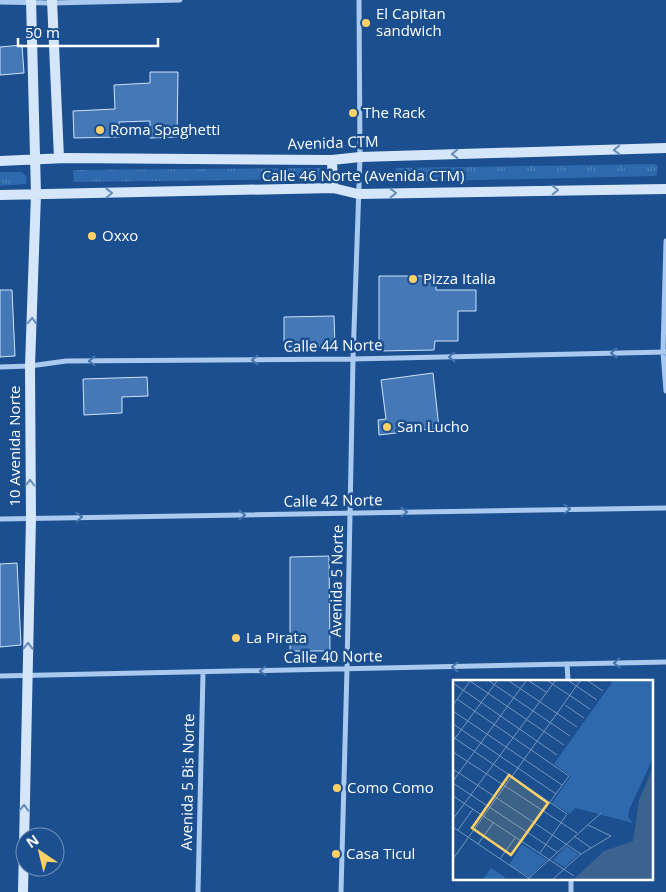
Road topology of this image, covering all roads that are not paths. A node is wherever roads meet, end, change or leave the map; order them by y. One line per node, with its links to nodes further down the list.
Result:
1 (180, 0): 5 (street)
2 (359, 0): 7 (street, Avenida 5 Norte)
3 (31, 1): 4 (street); 5 (street); 9 (main road, 10 Avenida Norte)
4 (0, 2)
5 (51, 2): 8 (main road)
6 (666, 148): 7 (main road, Avenida CTM, one-way to 7)
7 (360, 157): 10 (main road, Avenida CTM); 15 (street, Avenida 5 Norte)
8 (58, 158): 9 (main road, Avenida CTM); 10 (main road, Avenida CTM)
9 (34, 160): 11 (main road, Avenida CTM); 14 (main road, 10 Avenida Norte)
10 (332, 160): 12 (main road)
11 (0, 161)
12 (333, 188): 14 (main road, Calle 46 Norte (Avenida CTM), one-way to 12); 15 (main road, Calle 46 Norte (Avenida CTM))
13 (666, 188): 15 (main road, Calle 46 Norte (Avenida CTM), one-way to 13)
14 (36, 194): 16 (main road); 20 (main road, 10 Avenida Norte, one-way to 14)
15 (358, 194): 19 (street, Avenida 5 Norte)
16 (0, 195)
17 (666, 241): 18 (street)
18 (665, 352): 19 (street, Calle 44 Norte, one-way to 19); 22 (street)
19 (353, 359): 20 (street, Calle 44 Norte, one-way to 20); 24 (street, Avenida 5 Norte)
20 (30, 366): 21 (street, Calle 44 Norte); 25 (main road, 10 Avenida Norte, one-way to 20)
21 (0, 367)
22 (666, 391)
23 (666, 508): 24 (street, Calle 42 Norte, one-way to 23)
24 (351, 513): 25 (street, Calle 42 Norte, one-way to 24); 29 (street, Avenida 5 Norte)
25 (31, 518): 26 (street, Calle 42 Norte); 32 (main road, 10 Avenida Norte, one-way to 25)
26 (0, 519)
27 (666, 662): 28 (street, Calle 40 Norte, one-way to 28)
28 (567, 664): 29 (street, Calle 40 Norte, one-way to 29); 33 (street)
29 (347, 669): 30 (street, Calle 40 Norte, one-way to 30); 36 (street, Avenida 5 Norte)
30 (203, 673): 32 (street, Calle 40 Norte); 35 (street, Avenida 5 Bis Norte)
31 (0, 676): 32 (street, Calle 40 Norte)
32 (27, 676): 34 (main road, 10 Avenida Norte, one-way to 32)
33 (568, 680)
34 (22, 892)
35 (198, 892)
36 (340, 892)

